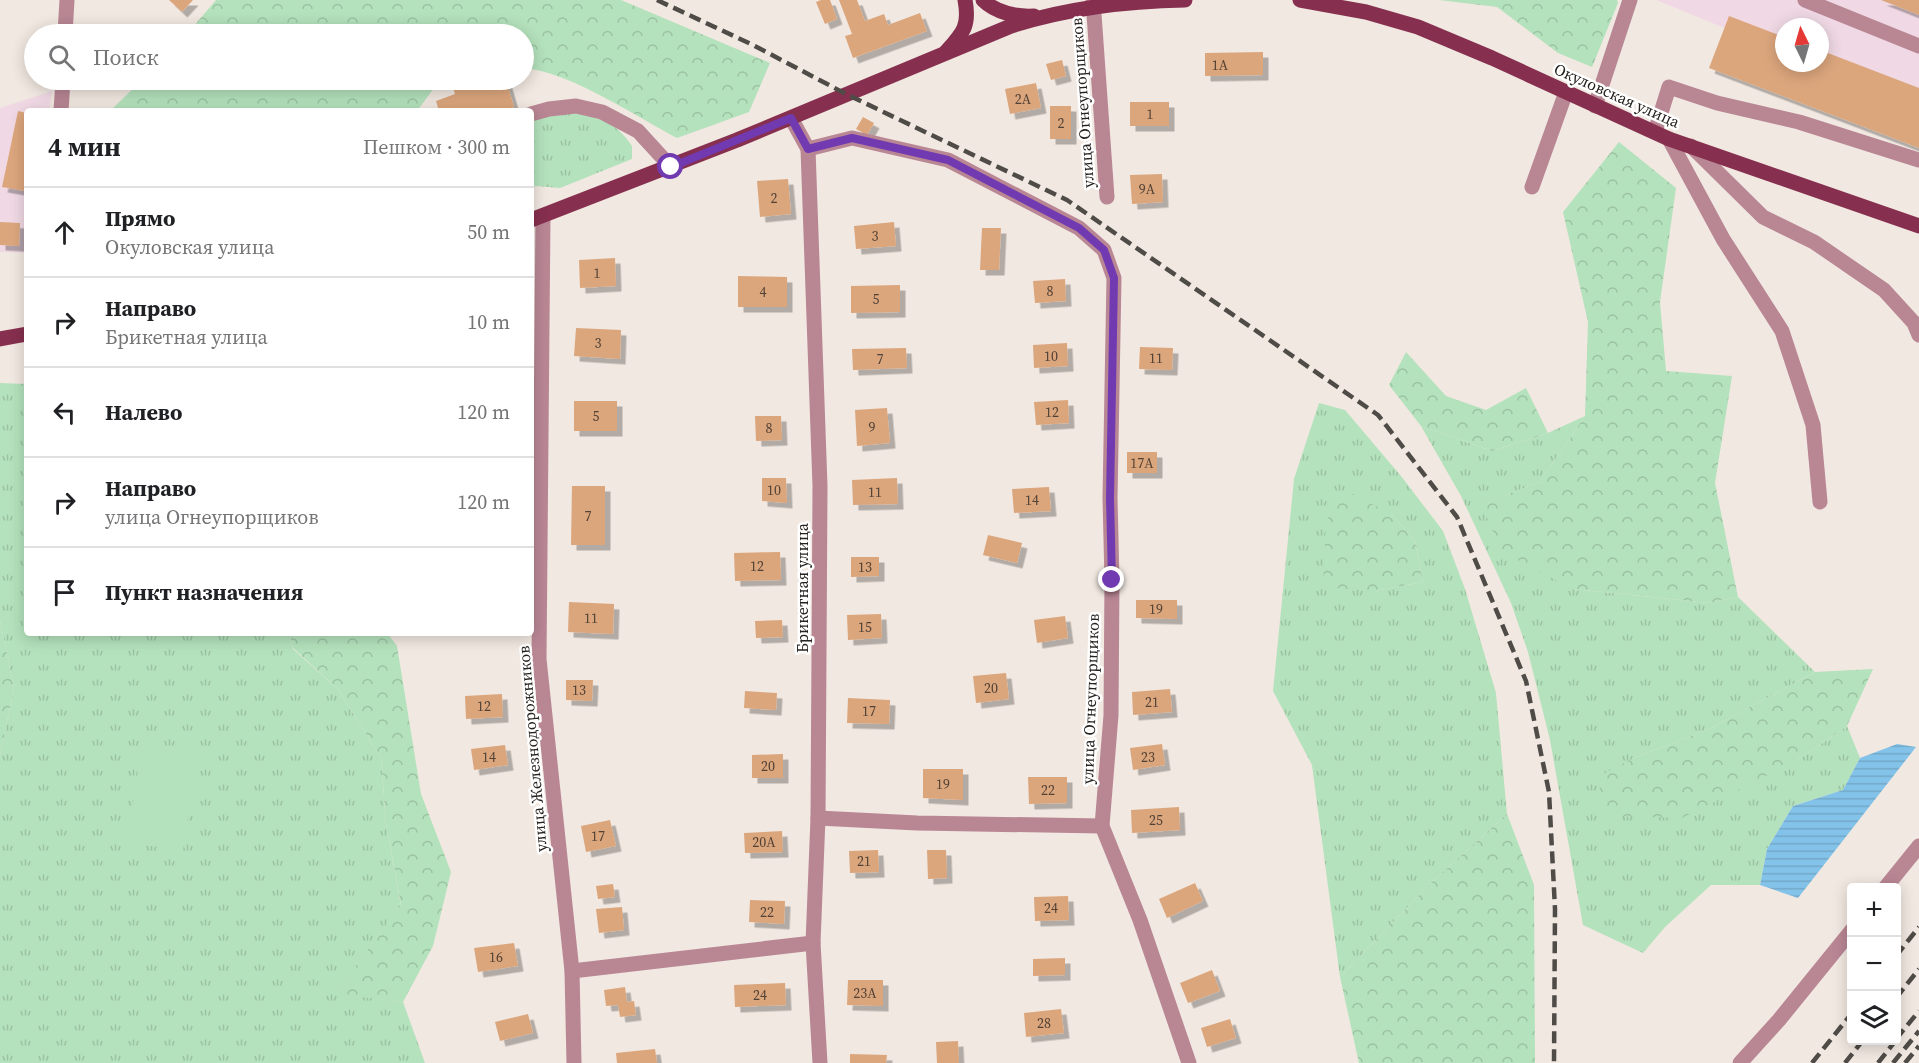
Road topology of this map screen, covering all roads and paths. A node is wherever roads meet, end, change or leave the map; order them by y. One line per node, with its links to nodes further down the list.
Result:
1 (67, 0): 12 (street)
2 (965, 0): 15 (main road)
3 (983, 0): 10 (main road)
4 (1138, 0): 5 (main road); 9 (main road)
5 (1185, 0)
6 (1300, 0): 17 (main road, Окуловская улица)
7 (1630, 0): 18 (street)
8 (1805, 0): 14 (street)
9 (1094, 3): 11 (main road); 28 (street, улица Огнеупорщиков)
10 (998, 5): 11 (main road); 13 (main road)
11 (1043, 16): 13 (main road)
12 (66, 24)
13 (977, 41): 15 (main road)
14 (1919, 46)
15 (942, 56): 21 (main road)
16 (62, 90): 19 (street)
17 (1566, 92): 18 (main road, Окуловская улица); 27 (street)
18 (1595, 106): 22 (main road, Окуловская улица)
19 (61, 108)
20 (534, 113): 26 (street)
21 (791, 118): 24 (street, Брикетная улица); 26 (main road)
22 (1662, 135): 23 (main road, Окуловская улица); 25 (street); 34 (street)
23 (1691, 146): 30 (main road, Окуловская улица); 32 (street)
24 (808, 149): 35 (street, Брикетная улица); 36 (street, улица Огнеупорщиков)
25 (1919, 160)
26 (671, 167): 29 (main road)
27 (1532, 187)
28 (1107, 197)
29 (537, 218): 41 (street, улица Железнодорожников)
30 (1919, 226)
31 (24, 335): 33 (main road)
32 (1919, 336)
33 (0, 339)
34 (1820, 502)
35 (818, 818): 36 (street); 40 (street, Брикетная улица)
36 (1102, 826): 44 (street, улица Огнеупорщиков)
37 (1919, 846): 38 (street)
38 (1889, 883)
39 (1847, 935): 45 (street)
40 (813, 943): 41 (street); 43 (street, Брикетная улица)
41 (572, 971): 42 (street, улица Железнодорожников)
42 (574, 1063)
43 (820, 1063)
44 (1189, 1063)
45 (1740, 1063)

